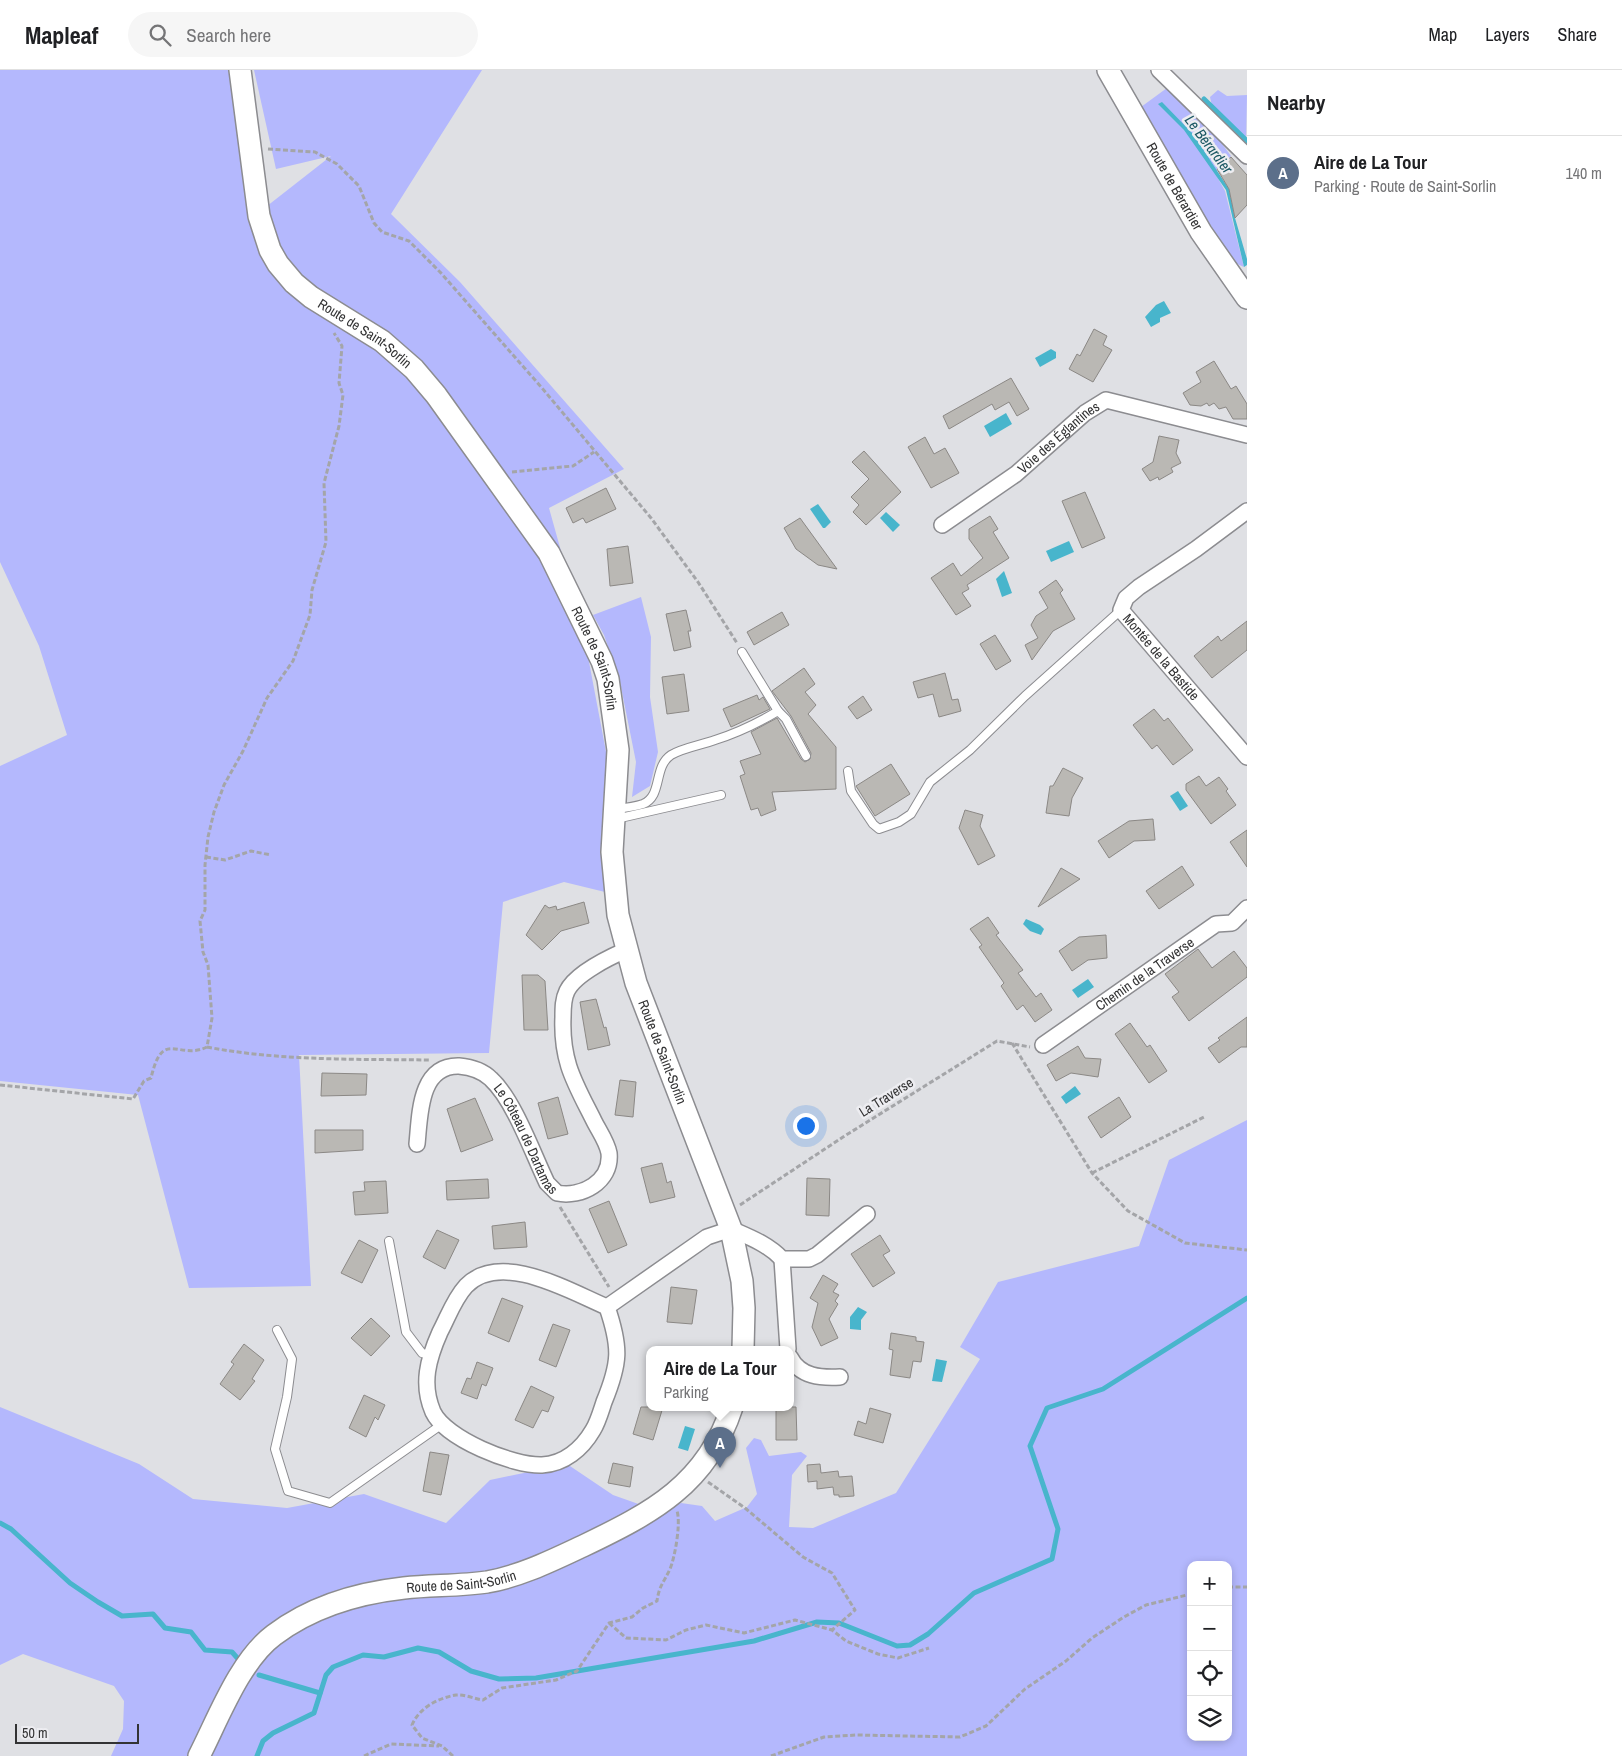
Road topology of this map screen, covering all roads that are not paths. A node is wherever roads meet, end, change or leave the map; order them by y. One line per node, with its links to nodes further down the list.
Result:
1 (240, 70): 16 (street, Route de Saint-Sorlin)
2 (1108, 70): 5 (street, Route de Bérardier)
3 (1159, 70): 4 (street)
4 (1247, 156)
5 (1247, 298)
6 (1247, 435): 8 (street, Voie des Églantines)
7 (1247, 511): 9 (street, Montée de la Bastide)
8 (942, 526)
9 (1121, 610): 13 (street, Montée de la Bastide); 14 (lane)
10 (742, 652): 11 (lane)
11 (778, 711): 12 (lane); 16 (lane)
12 (806, 756)
13 (1247, 758)
14 (848, 771)
15 (721, 795): 16 (lane)
16 (615, 814): 18 (street, Route de Saint-Sorlin)
17 (1247, 908): 19 (street, Chemin de la Traverse)
18 (626, 950): 20 (street, Le Côteau de Dartamas); 22 (street, Route de Saint-Sorlin)
19 (1043, 1045)
20 (417, 1144)
21 (867, 1214): 24 (street)
22 (731, 1229): 24 (street); 25 (street); 27 (street, Route de Saint-Sorlin)
23 (389, 1241): 29 (lane)
24 (782, 1260): 28 (street)
25 (612, 1304): 29 (street); 33 (street)
26 (277, 1330): 33 (lane)
27 (743, 1346)
28 (788, 1346)
29 (430, 1355): 33 (street)
30 (794, 1362): 31 (street)
31 (840, 1377)
32 (730, 1411): 34 (street, Route de Saint-Sorlin)
33 (441, 1425)
34 (199, 1756)

